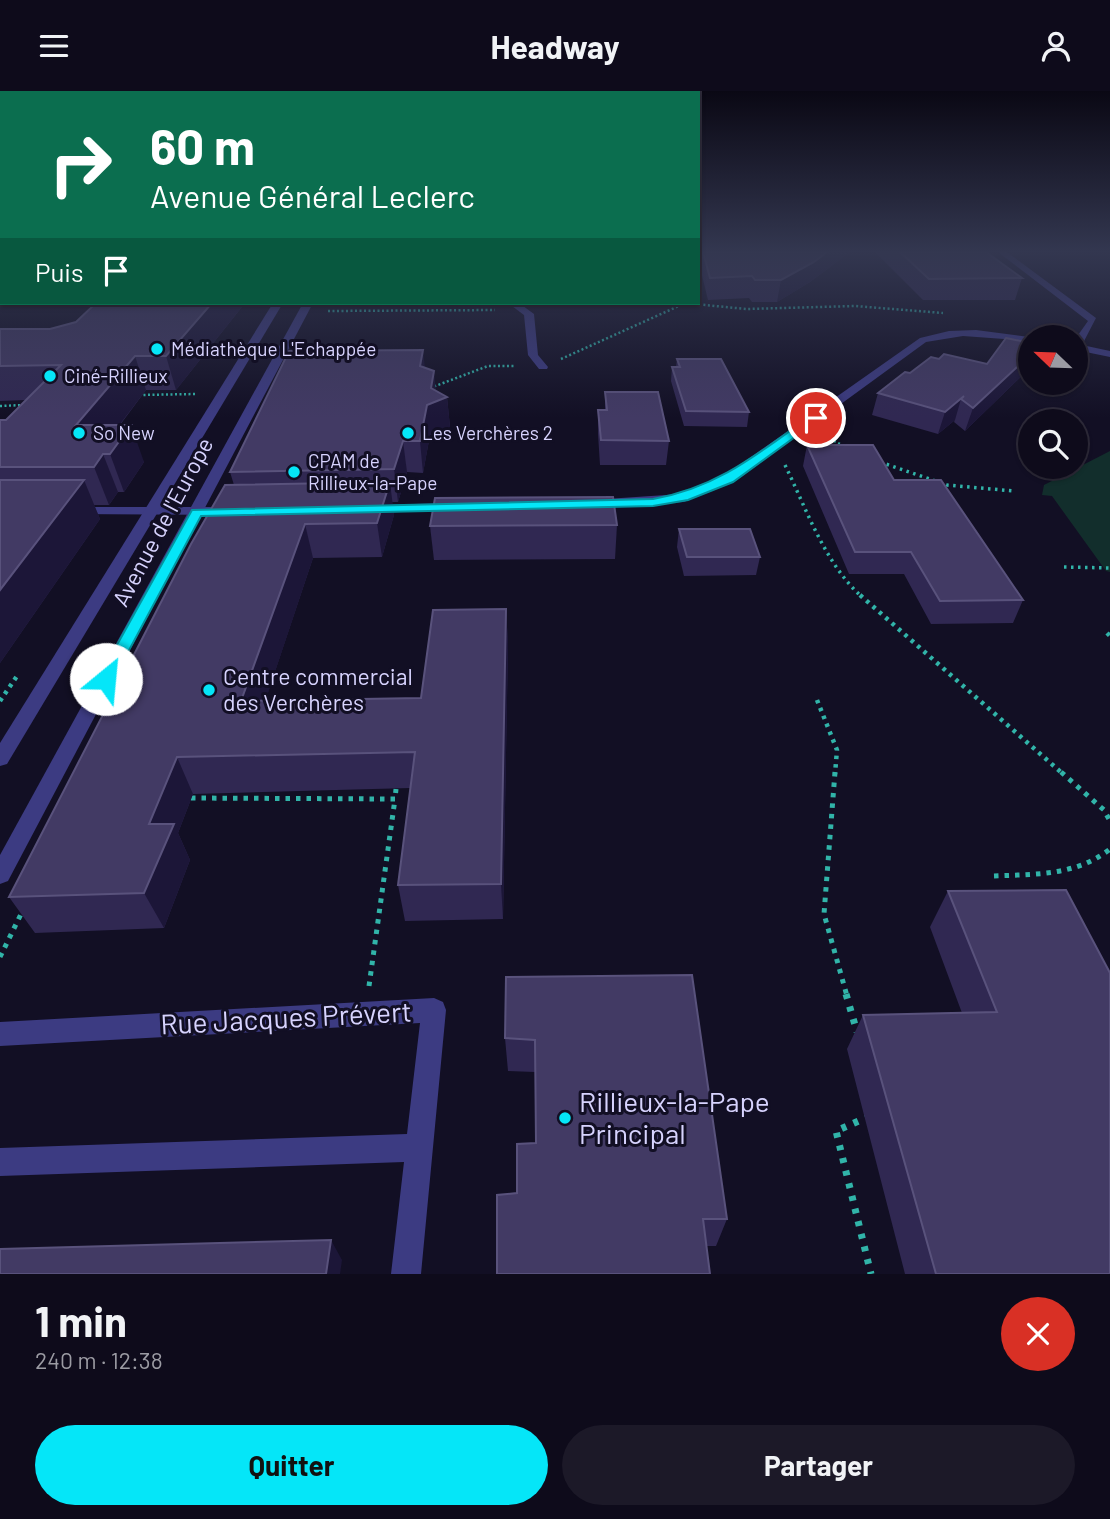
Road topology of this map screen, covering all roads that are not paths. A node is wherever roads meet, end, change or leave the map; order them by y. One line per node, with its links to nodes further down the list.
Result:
1 (275, 307): 13 (street, Avenue de l'Europe)
2 (305, 307): 16 (street, Avenue de l'Europe)
3 (523, 307): 9 (street)
4 (1076, 307): 5 (street)
5 (1088, 328)
6 (1018, 337): 10 (street)
7 (1088, 349): 8 (street)
8 (1110, 354)
9 (544, 367)
10 (570, 505)
11 (475, 506): 12 (street)
12 (353, 509)
13 (150, 511): 15 (street); 16 (street); 17 (street, Avenue de l'Europe)
14 (250, 511): 16 (street)
15 (64, 512)
16 (197, 512): 18 (street, Avenue de l'Europe)
17 (0, 758)
18 (0, 875)
19 (0, 1034): 20 (street, Rue Jacques Prévert)
20 (420, 1148): 21 (street); 22 (street, Rue Jacques Prévert)
21 (0, 1162)
22 (407, 1274)

